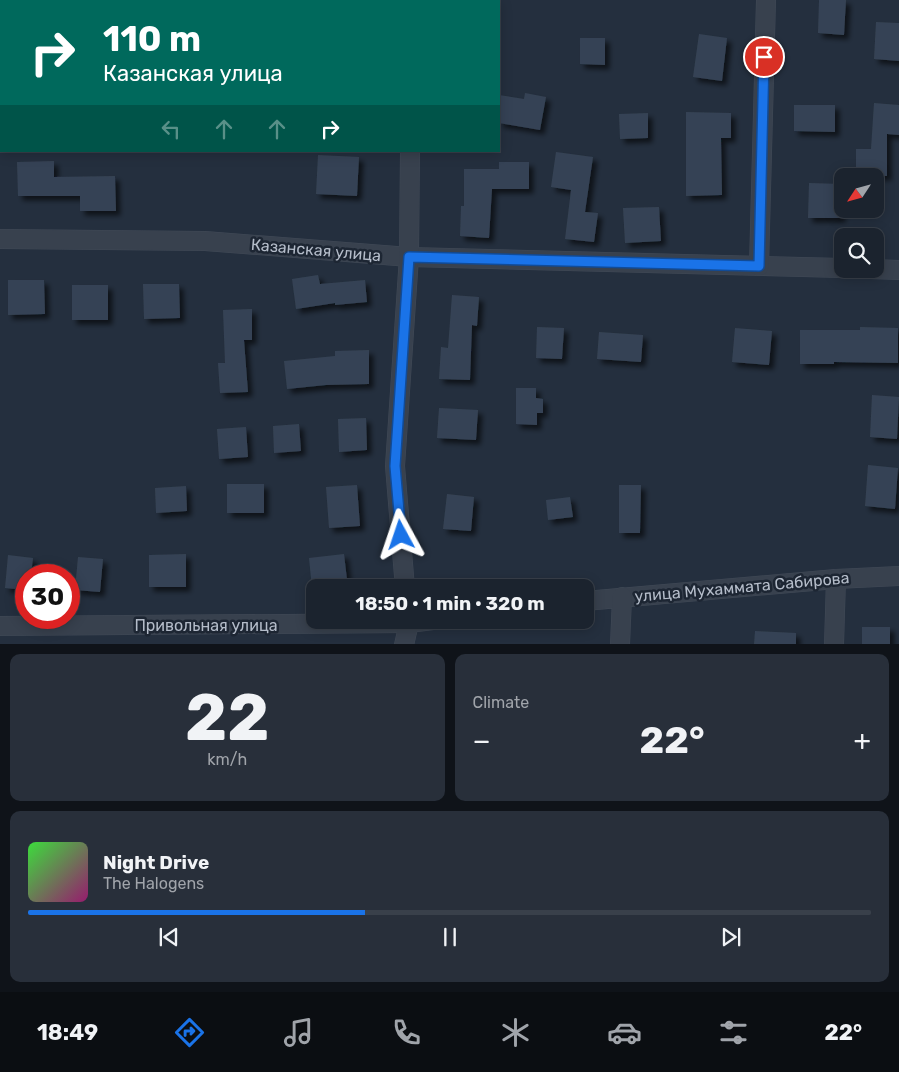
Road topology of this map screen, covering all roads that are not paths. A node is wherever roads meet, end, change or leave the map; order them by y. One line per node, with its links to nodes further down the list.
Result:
1 (766, 0): 5 (street)
2 (410, 152): 4 (street)
3 (0, 239): 4 (street, Казанская улица)
4 (409, 257): 5 (street, Казанская улица); 10 (street)
5 (759, 266): 6 (street, Казанская улица)
6 (834, 268)
7 (884, 269): 8 (street)
8 (899, 270)
9 (899, 576): 11 (street, улица Мухаммата Сабирова)
10 (405, 579)
11 (836, 579): 12 (street, улица Мухаммата Сабирова); 19 (street)
12 (622, 597): 13 (street, улица Мухаммата Сабирова); 18 (street)
13 (594, 600)
14 (306, 623): 15 (street, Привольная улица)
15 (0, 626)
16 (407, 629): 17 (street)
17 (404, 644)
18 (620, 644)
19 (834, 644)

